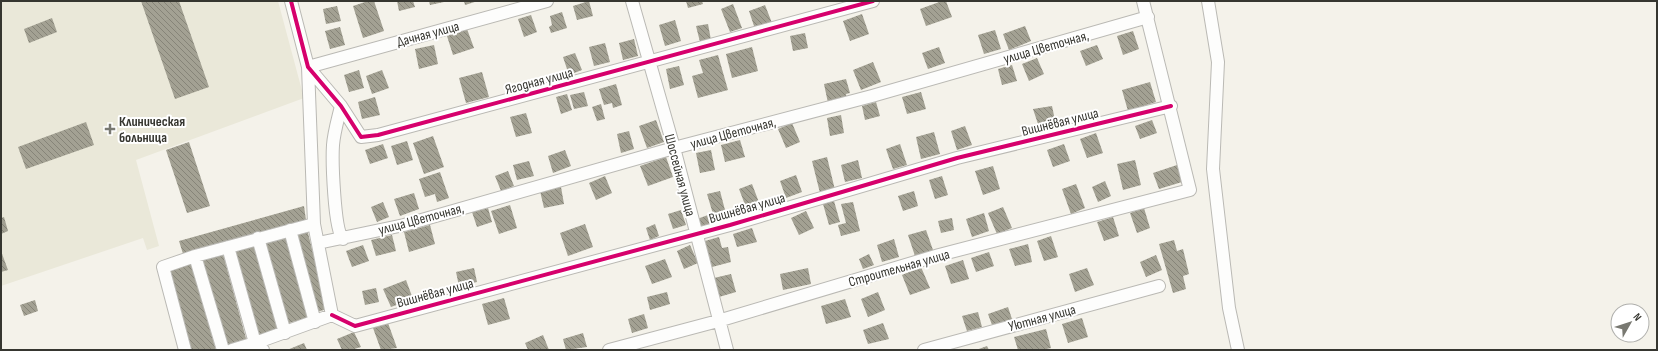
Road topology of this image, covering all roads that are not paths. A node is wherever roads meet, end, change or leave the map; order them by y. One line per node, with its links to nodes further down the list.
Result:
1 (547, 1): 9 (street, Дачная улица)
2 (632, 1): 8 (street, Шоссейная улица)
3 (873, 1): 8 (street, Ягодная улица)
4 (1143, 1): 7 (street)
5 (1208, 1): 33 (street)
6 (295, 2): 9 (street, Ягодная улица)
7 (1148, 17): 11 (street); 12 (street, улица Цветочная,)
8 (649, 63): 10 (street, Ягодная улица); 12 (street, Шоссейная улица)
9 (308, 67): 10 (street, Ягодная улица); 13 (street)
10 (341, 106): 17 (street)
11 (1171, 106): 15 (street, Вишнёвая улица); 24 (street, Строительная улица)
12 (674, 148): 15 (street, Шоссейная улица); 17 (street, улица Цветочная,)
13 (314, 224): 14 (street); 18 (street)
14 (290, 230): 16 (street); 23 (street)
15 (695, 233): 22 (street, Вишнёвая улица); 24 (street, Шоссейная улица)
16 (258, 238): 19 (street); 25 (street)
17 (343, 239): 18 (street, улица Цветочная,)
18 (318, 243): 22 (street)
19 (228, 247): 20 (street); 26 (street)
20 (195, 256): 27 (street); 28 (street)
21 (1160, 286): 32 (street, Уютная улица)
22 (332, 315): 23 (street)
23 (315, 322): 25 (street)
24 (718, 322): 30 (street, Строительная улица); 31 (street, Шоссейная улица)
25 (285, 333): 26 (street)
26 (259, 347): 29 (street)
27 (185, 350)
28 (223, 350)
29 (232, 350)
30 (609, 350)
31 (727, 350)
32 (924, 350)
33 (1238, 350)

